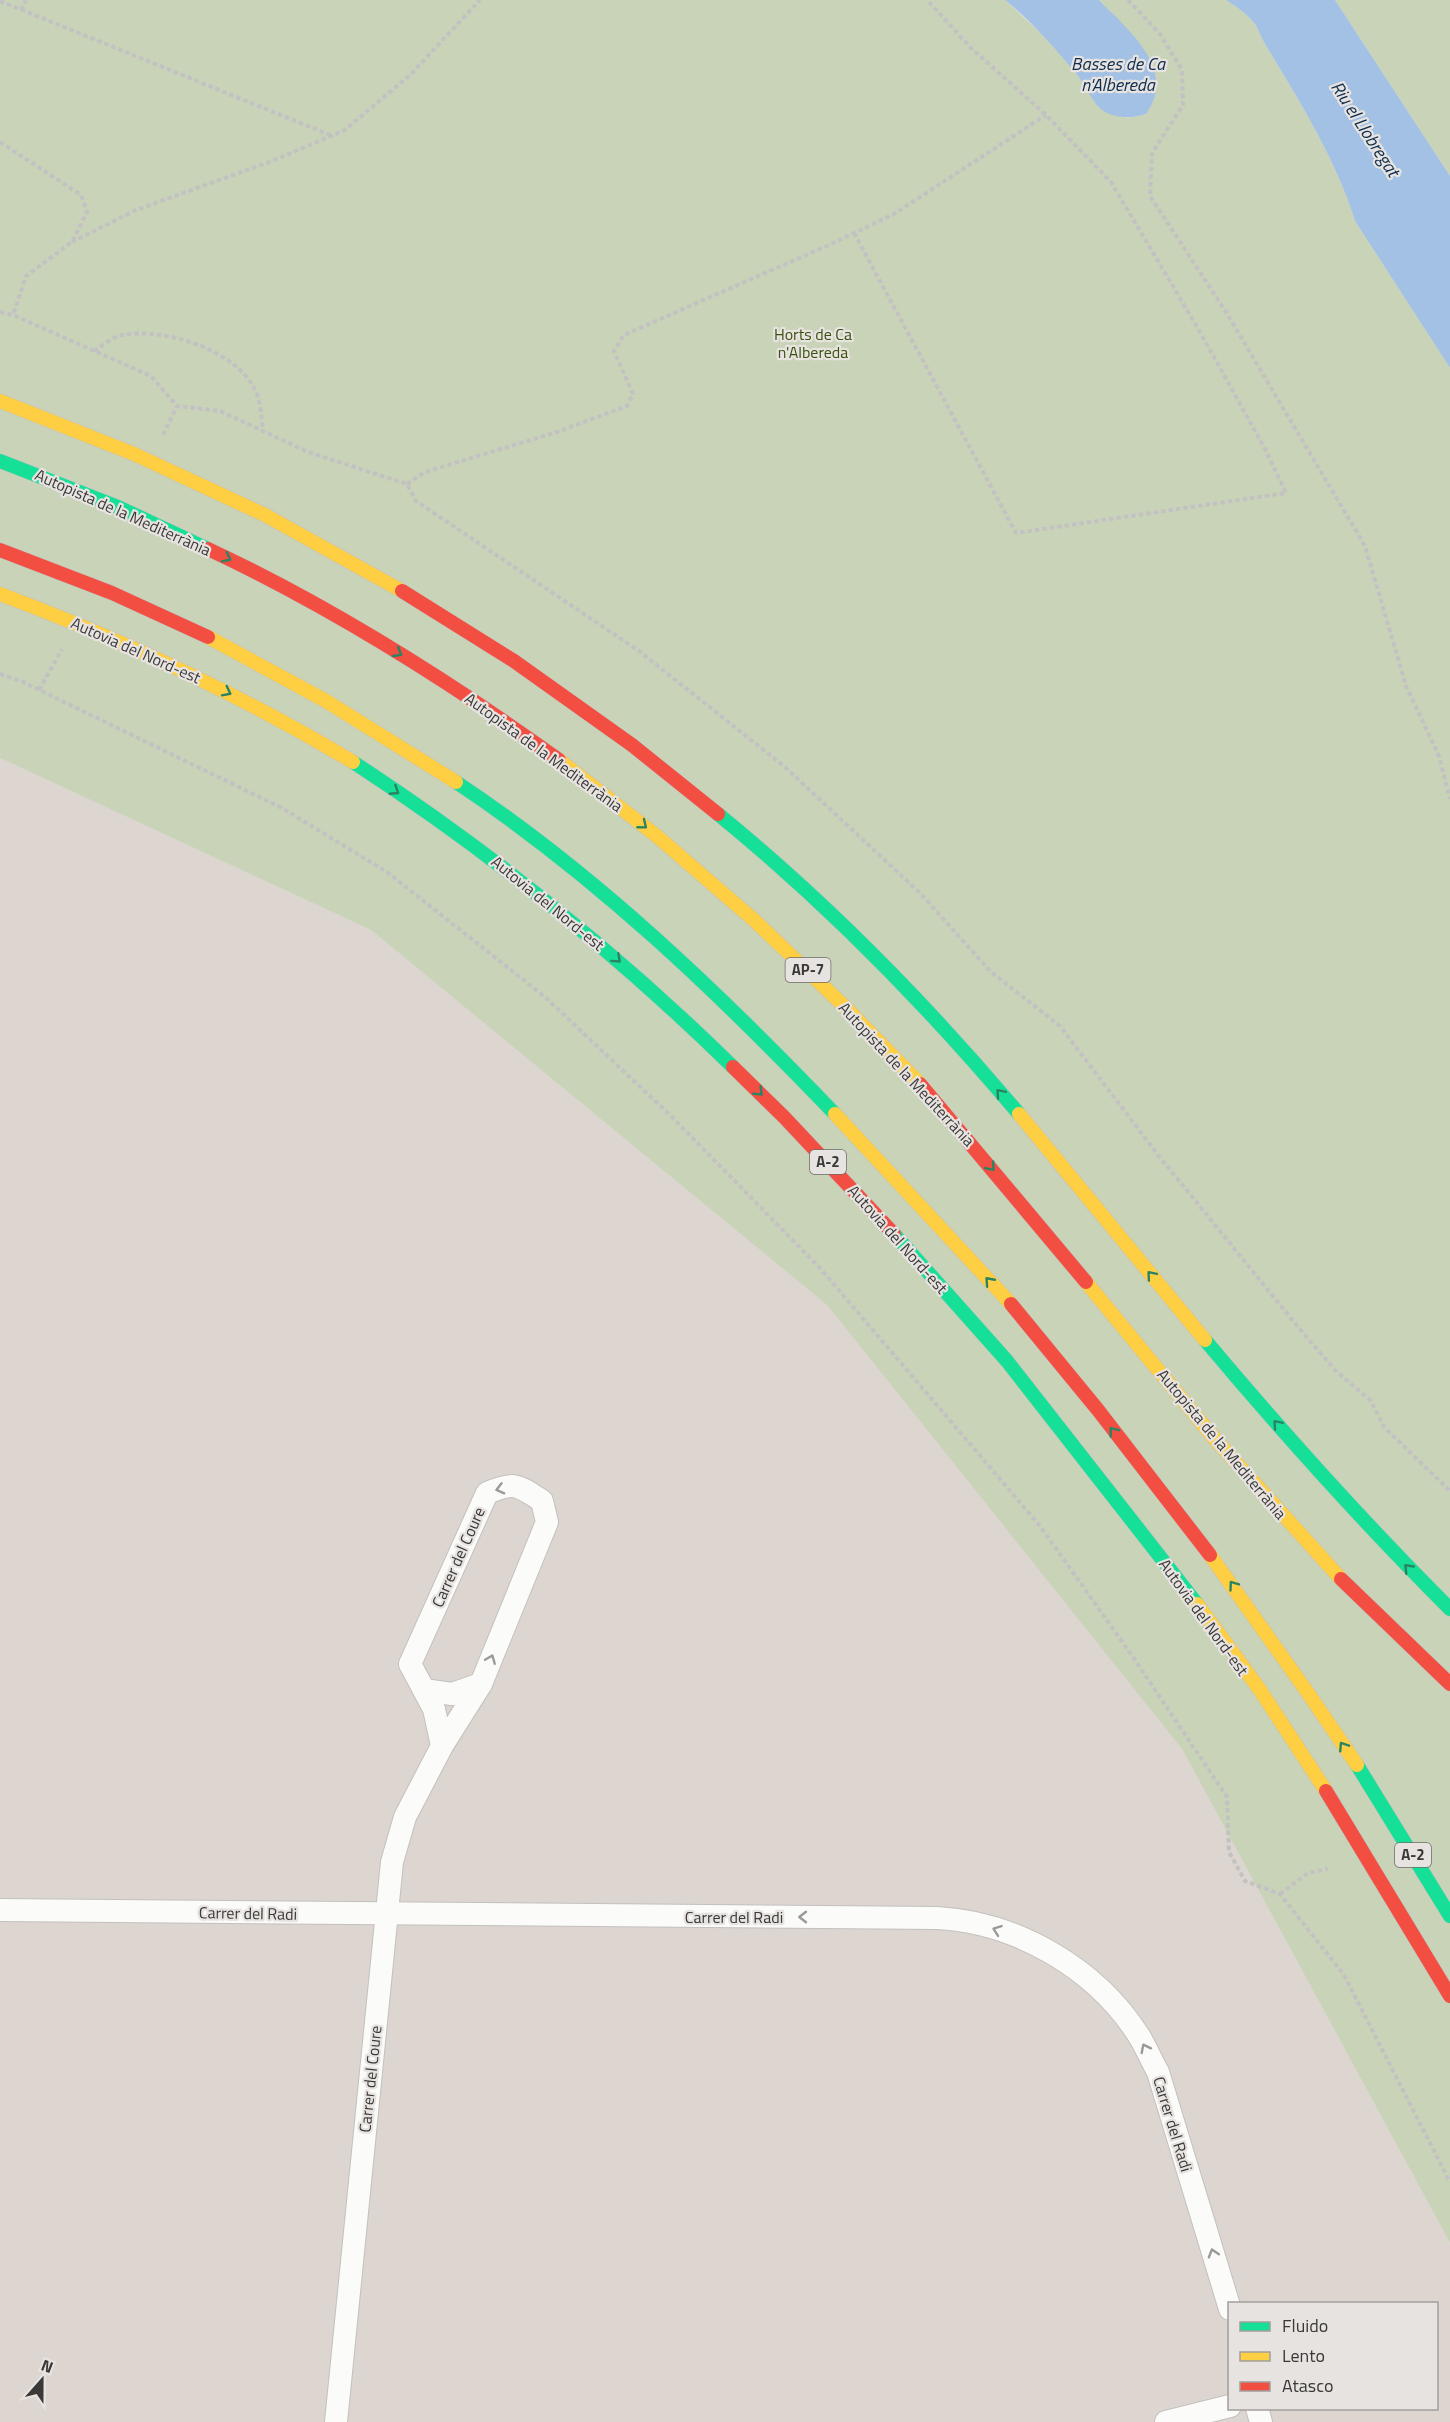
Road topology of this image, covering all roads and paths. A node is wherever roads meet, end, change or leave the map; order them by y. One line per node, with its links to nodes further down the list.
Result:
1 (26, 0): 6 (path)
2 (480, 0): 8 (path)
3 (927, 0): 7 (path)
4 (1128, 0): 25 (path)
5 (0, 1): 6 (path)
6 (21, 10): 8 (path)
7 (1046, 115): 10 (path); 10 (path)
8 (331, 135): 11 (path)
9 (0, 142): 11 (path)
10 (854, 233): 19 (path)
11 (72, 242): 12 (path)
12 (14, 315)
13 (94, 351): 16 (path)
14 (0, 401): 26 (highway, one-way to 14)
15 (177, 406): 17 (path)
16 (263, 430)
17 (163, 435)
18 (0, 461): 28 (highway, Autopista de la Mediterrània / AP-7, one-way to 28)
19 (406, 484)
20 (0, 550): 35 (highway, A-2, one-way to 20)
21 (0, 594): 36 (highway, Autovia del Nord-est / A-2, one-way to 36)
22 (62, 648): 24 (path)
23 (0, 674): 24 (path)
24 (39, 690): 32 (path)
25 (1450, 799)
26 (1450, 1609)
27 (481, 1684): 29 (street); 29 (street, Carrer del Coure, one-way to 29); 30 (street, Carrer del Coure)
28 (1450, 1684)
29 (424, 1690): 30 (street, Carrer del Coure)
30 (442, 1746): 34 (street, Carrer del Coure)
31 (1328, 1869): 32 (path)
32 (1280, 1894): 37 (path)
33 (0, 1910): 34 (street, Carrer del Radi)
34 (387, 1914): 38 (street, Carrer del Radi, one-way to 34); 40 (street, Carrer del Coure)
35 (1450, 1916)
36 (1450, 1996)
37 (1450, 2182)
38 (1228, 2302)
39 (1228, 2406): 41 (street)
40 (336, 2422)
41 (1166, 2422)

